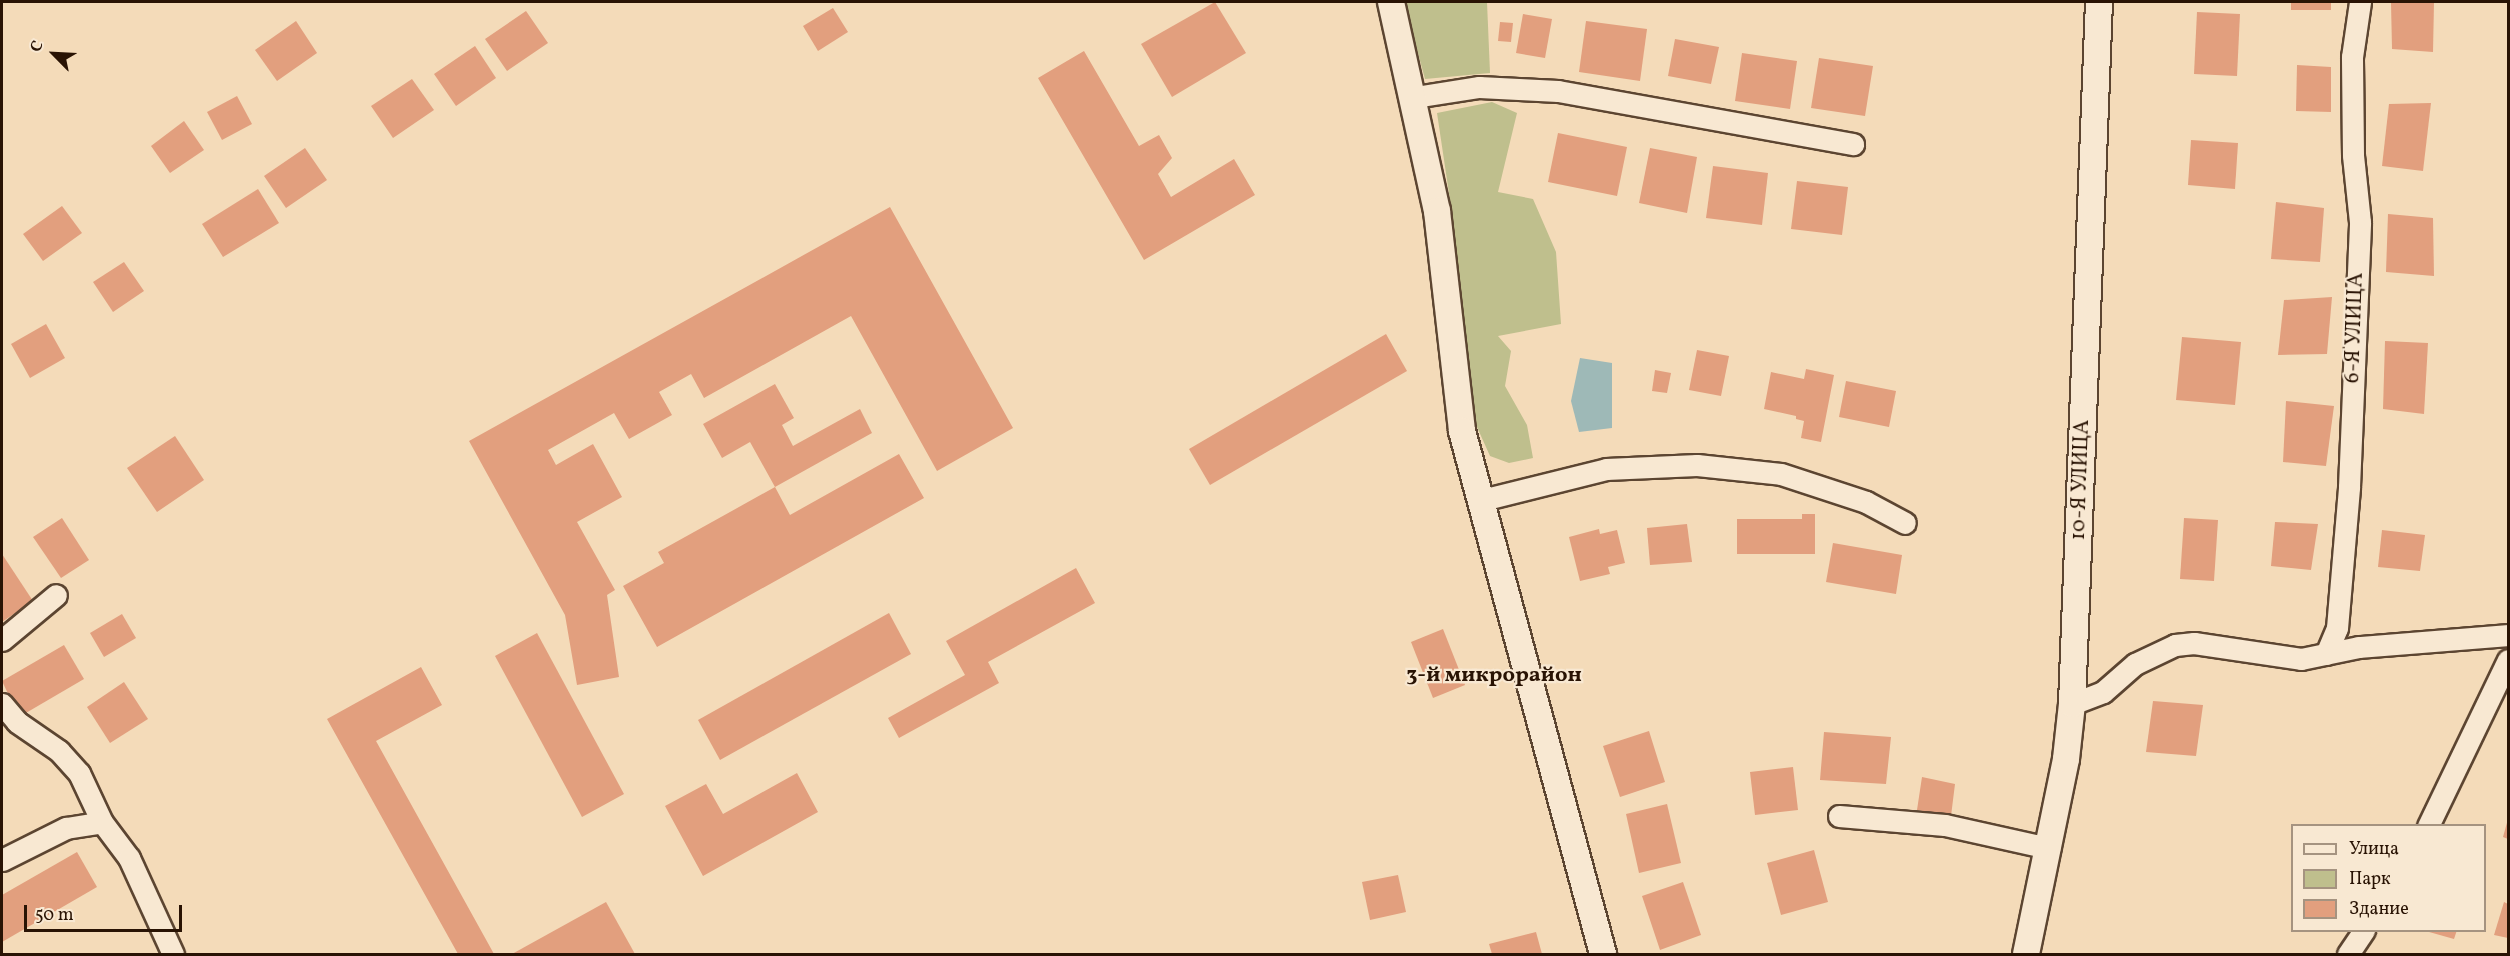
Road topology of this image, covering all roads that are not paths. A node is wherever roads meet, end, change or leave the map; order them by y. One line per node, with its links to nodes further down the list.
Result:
1 (1391, 2): 4 (street)
2 (2099, 2): 14 (street, 10-Я УЛИЦА)
3 (2360, 2): 11 (street, 6-Я УЛИЦА)
4 (1415, 97): 5 (street); 6 (street)
5 (1853, 144)
6 (1478, 501): 7 (street); 22 (street)
7 (1905, 523)
8 (56, 595): 10 (street)
9 (2508, 635): 11 (street)
10 (2, 640)
11 (2326, 654): 14 (street)
12 (2508, 660): 17 (street)
13 (2, 704): 16 (street)
14 (2073, 704): 18 (street, 10-Я УЛИЦА)
15 (1839, 816): 18 (street)
16 (102, 822): 19 (street); 21 (street)
17 (2428, 824)
18 (2049, 848): 23 (street, 10-Я УЛИЦА)
19 (2, 860)
20 (2363, 932): 24 (street)
21 (173, 954)
22 (1603, 954)
23 (2026, 954)
24 (2348, 954)

